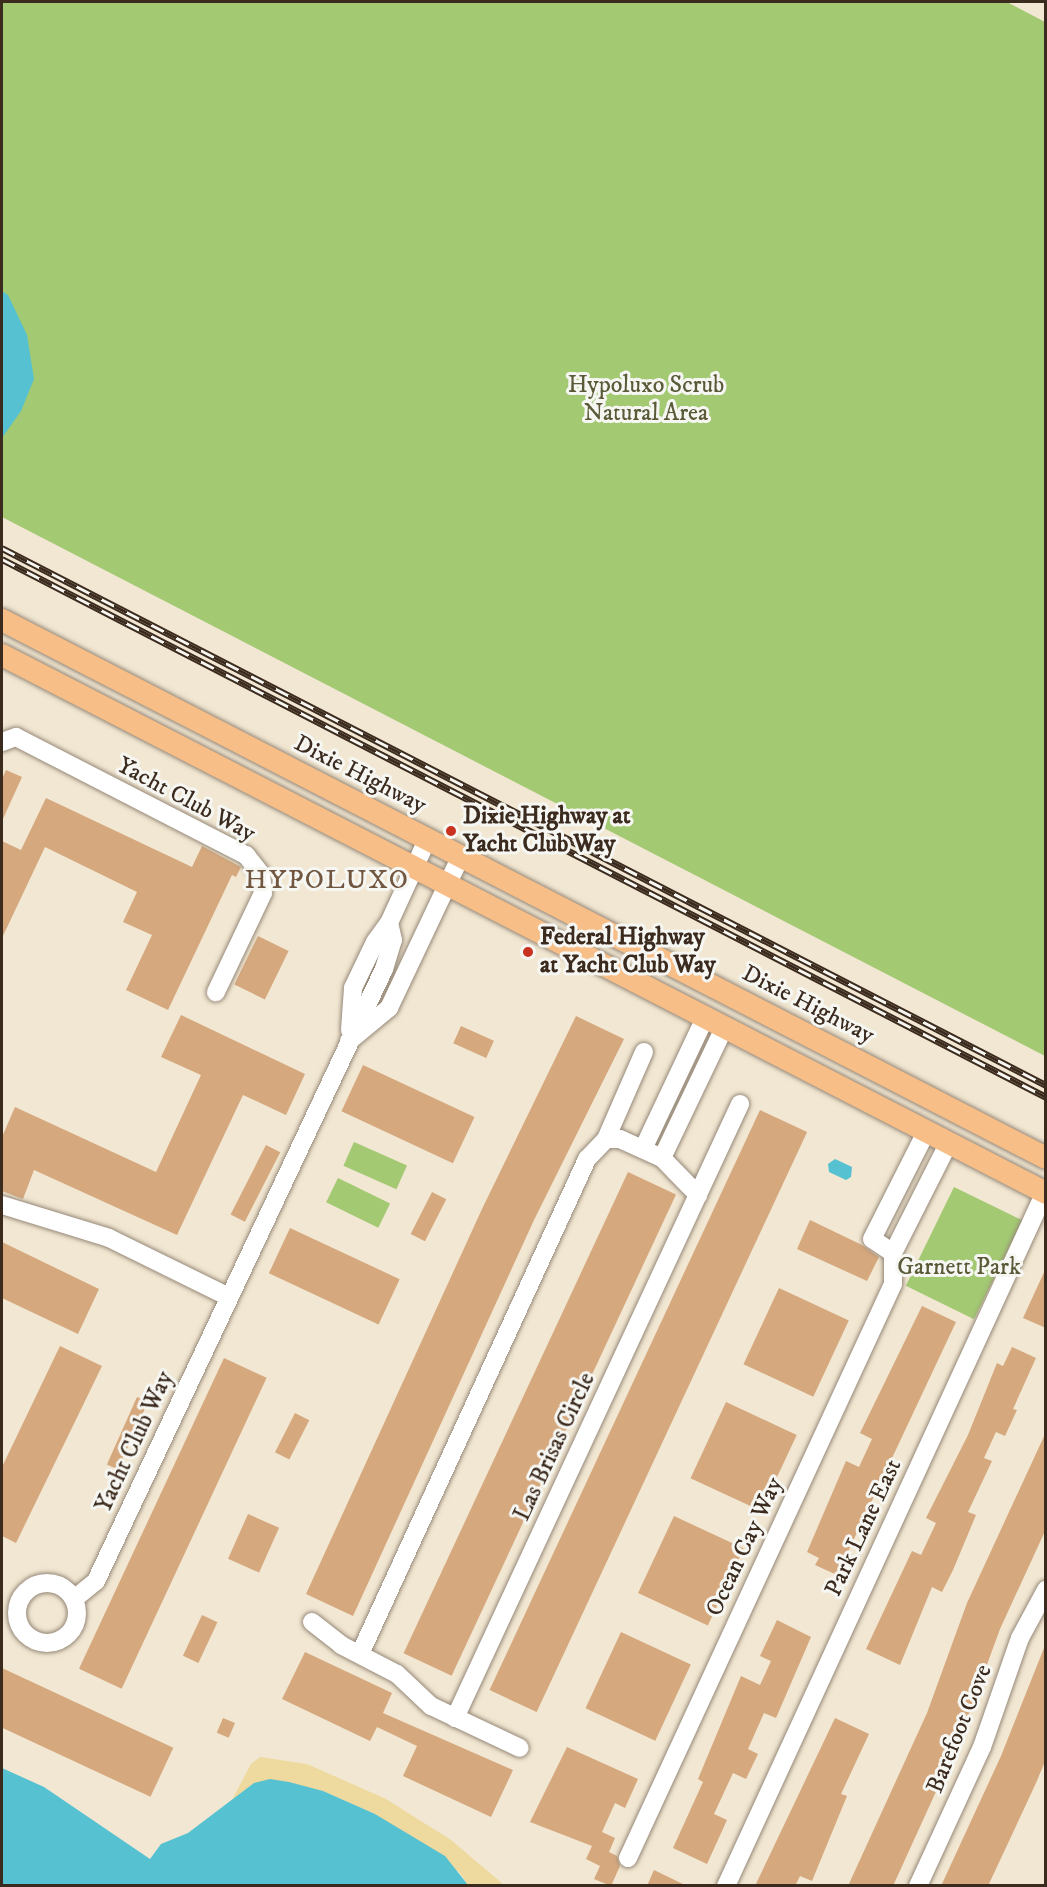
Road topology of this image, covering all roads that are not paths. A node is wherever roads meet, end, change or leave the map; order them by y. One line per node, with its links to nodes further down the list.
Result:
1 (2, 620): 4 (main road, Dixie Highway)
2 (2, 655): 6 (main road)
3 (2, 742): 12 (street, Yacht Club Way)
4 (427, 840): 5 (main road, Dixie Highway); 6 (street, Yacht Club Way)
5 (460, 856): 7 (street, Yacht Club Way); 22 (main road, Dixie Highway)
6 (414, 867): 7 (main road); 8 (street, Yacht Club Way)
7 (447, 885): 11 (street, Yacht Club Way); 13 (main road)
8 (389, 923): 9 (street, Yacht Club Way); 10 (street, Yacht Club Way)
9 (367, 959): 10 (street); 14 (street, Yacht Club Way)
10 (384, 969): 11 (street); 14 (street, Yacht Club Way)
11 (403, 980): 14 (street, Yacht Club Way)
12 (216, 992)
13 (714, 1023): 17 (main road); 20 (street); 21 (street)
14 (349, 1041): 27 (street, Yacht Club Way)
15 (644, 1052): 18 (street)
16 (740, 1104): 24 (street, Las Brisas Circle)
17 (926, 1132): 19 (main road); 26 (street)
18 (606, 1139): 20 (street); 31 (street)
19 (948, 1144): 23 (main road); 26 (street, Ocean Cay Way)
20 (643, 1149): 21 (street)
21 (662, 1158): 24 (street)
22 (1046, 1158)
23 (1045, 1192): 35 (street, Park Lane East)
24 (698, 1195): 32 (street, Las Brisas Circle)
25 (2, 1205): 27 (street)
26 (893, 1253): 34 (street, Ocean Cay Way)
27 (229, 1297): 29 (street, Yacht Club Way)
28 (1046, 1590): 36 (street, Barefoot Cove)
29 (74, 1599)
30 (312, 1622): 31 (street)
31 (360, 1654): 32 (street)
32 (454, 1718): 33 (street)
33 (520, 1748)
34 (628, 1858)
35 (726, 1886)
36 (918, 1886)

